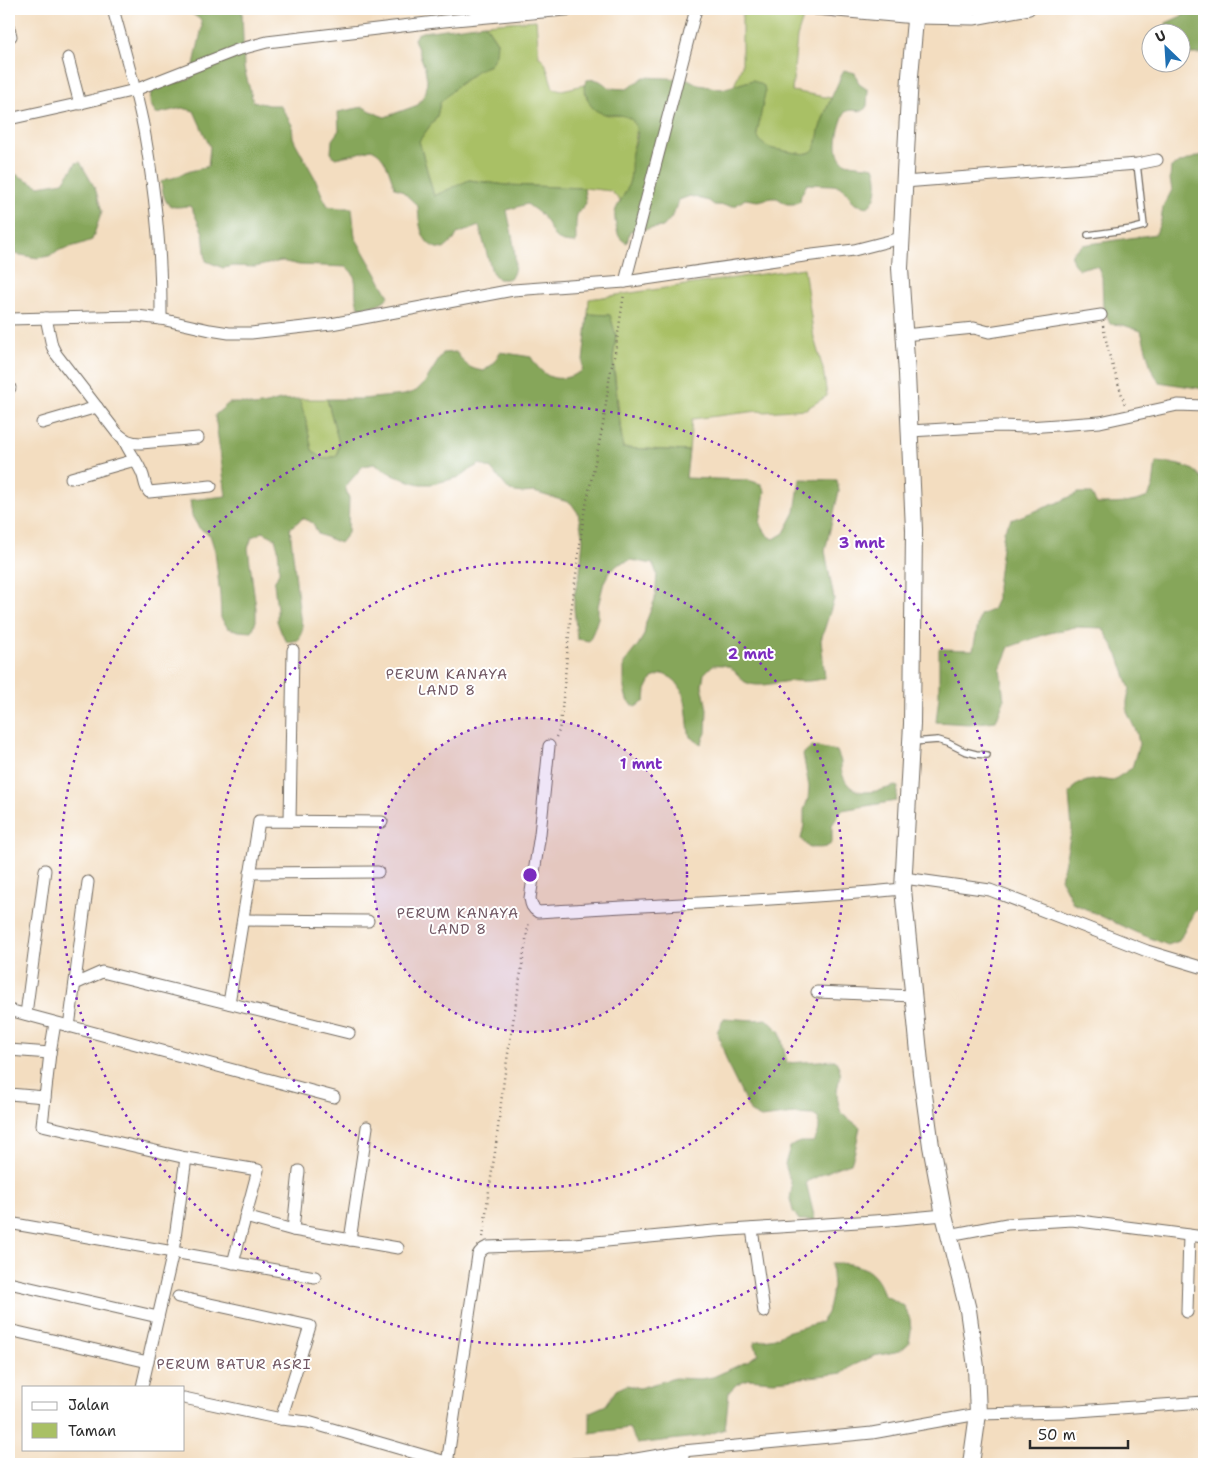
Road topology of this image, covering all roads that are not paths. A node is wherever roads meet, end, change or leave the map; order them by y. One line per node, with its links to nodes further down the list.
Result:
1 (113, 9): 10 (street)
2 (442, 9): 8 (street)
3 (576, 9): 8 (street)
4 (696, 9): 18 (street)
5 (815, 9): 7 (street)
6 (1028, 9): 7 (street)
7 (915, 14): 15 (main road)
8 (444, 21): 10 (street)
9 (68, 58): 11 (street)
10 (135, 90): 11 (street); 22 (street)
11 (80, 104): 12 (street)
12 (9, 119)
13 (1157, 160): 14 (street)
14 (1137, 164): 15 (street); 16 (lane)
15 (904, 182): 17 (main road)
16 (1088, 234)
17 (901, 238): 18 (street); 23 (main road)
18 (625, 282): 22 (street)
19 (1101, 315): 23 (street)
20 (46, 318): 21 (street); 22 (street); 25 (street)
21 (9, 319)
22 (161, 319)
23 (904, 335): 27 (main road)
24 (1204, 406): 27 (street)
25 (96, 407): 26 (street); 29 (street)
26 (42, 423)
27 (910, 431): 34 (main road)
28 (198, 438): 29 (street)
29 (124, 440): 30 (street)
30 (135, 460): 31 (street); 32 (street)
31 (71, 478)
32 (211, 486)
33 (294, 650): 37 (street)
34 (911, 742): 36 (lane); 43 (main road)
35 (549, 746): 43 (street)
36 (987, 754)
37 (290, 821): 38 (street); 41 (street)
38 (382, 822)
39 (45, 870): 52 (street)
40 (378, 872): 41 (street)
41 (250, 873): 44 (street)
42 (88, 882): 47 (street)
43 (903, 884): 46 (street); 49 (main road)
44 (242, 920): 45 (street); 50 (street)
45 (368, 921)
46 (1204, 968)
47 (75, 984): 50 (street); 54 (street)
48 (817, 992): 49 (street)
49 (912, 996): 64 (main road)
50 (229, 1003): 55 (street)
51 (9, 1010): 52 (street)
52 (26, 1014): 53 (street)
53 (55, 1023): 54 (street); 57 (street)
54 (69, 1026): 60 (street)
55 (349, 1032)
56 (9, 1050): 57 (street)
57 (50, 1053): 59 (street)
58 (9, 1094): 59 (street)
59 (45, 1097): 62 (street)
60 (334, 1097)
61 (367, 1127): 72 (street)
62 (186, 1158): 65 (street); 74 (street)
63 (299, 1171): 68 (street)
64 (944, 1215): 67 (street); 69 (main road)
65 (245, 1217): 68 (street); 75 (street)
66 (9, 1223): 74 (street)
67 (752, 1229): 79 (street); 90 (street)
68 (293, 1230): 72 (street)
69 (949, 1234): 70 (street); 87 (main road)
70 (1189, 1236): 71 (street); 80 (street)
71 (1204, 1237)
72 (350, 1240): 73 (street)
73 (398, 1248)
74 (173, 1252): 75 (street); 81 (street)
75 (233, 1263): 76 (street)
76 (314, 1277)
77 (9, 1283): 81 (street)
78 (178, 1297): 88 (street)
79 (764, 1312)
80 (1187, 1312)
81 (158, 1317): 83 (street)
82 (9, 1330): 83 (street)
83 (148, 1362): 84 (street)
84 (142, 1386)
85 (185, 1398): 88 (street)
86 (1204, 1402): 87 (street)
87 (978, 1414): 89 (street); 93 (main road)
88 (281, 1419): 90 (street)
89 (683, 1451): 91 (street); 92 (street)
90 (450, 1464)
91 (573, 1464)
92 (683, 1464)
93 (971, 1464)

